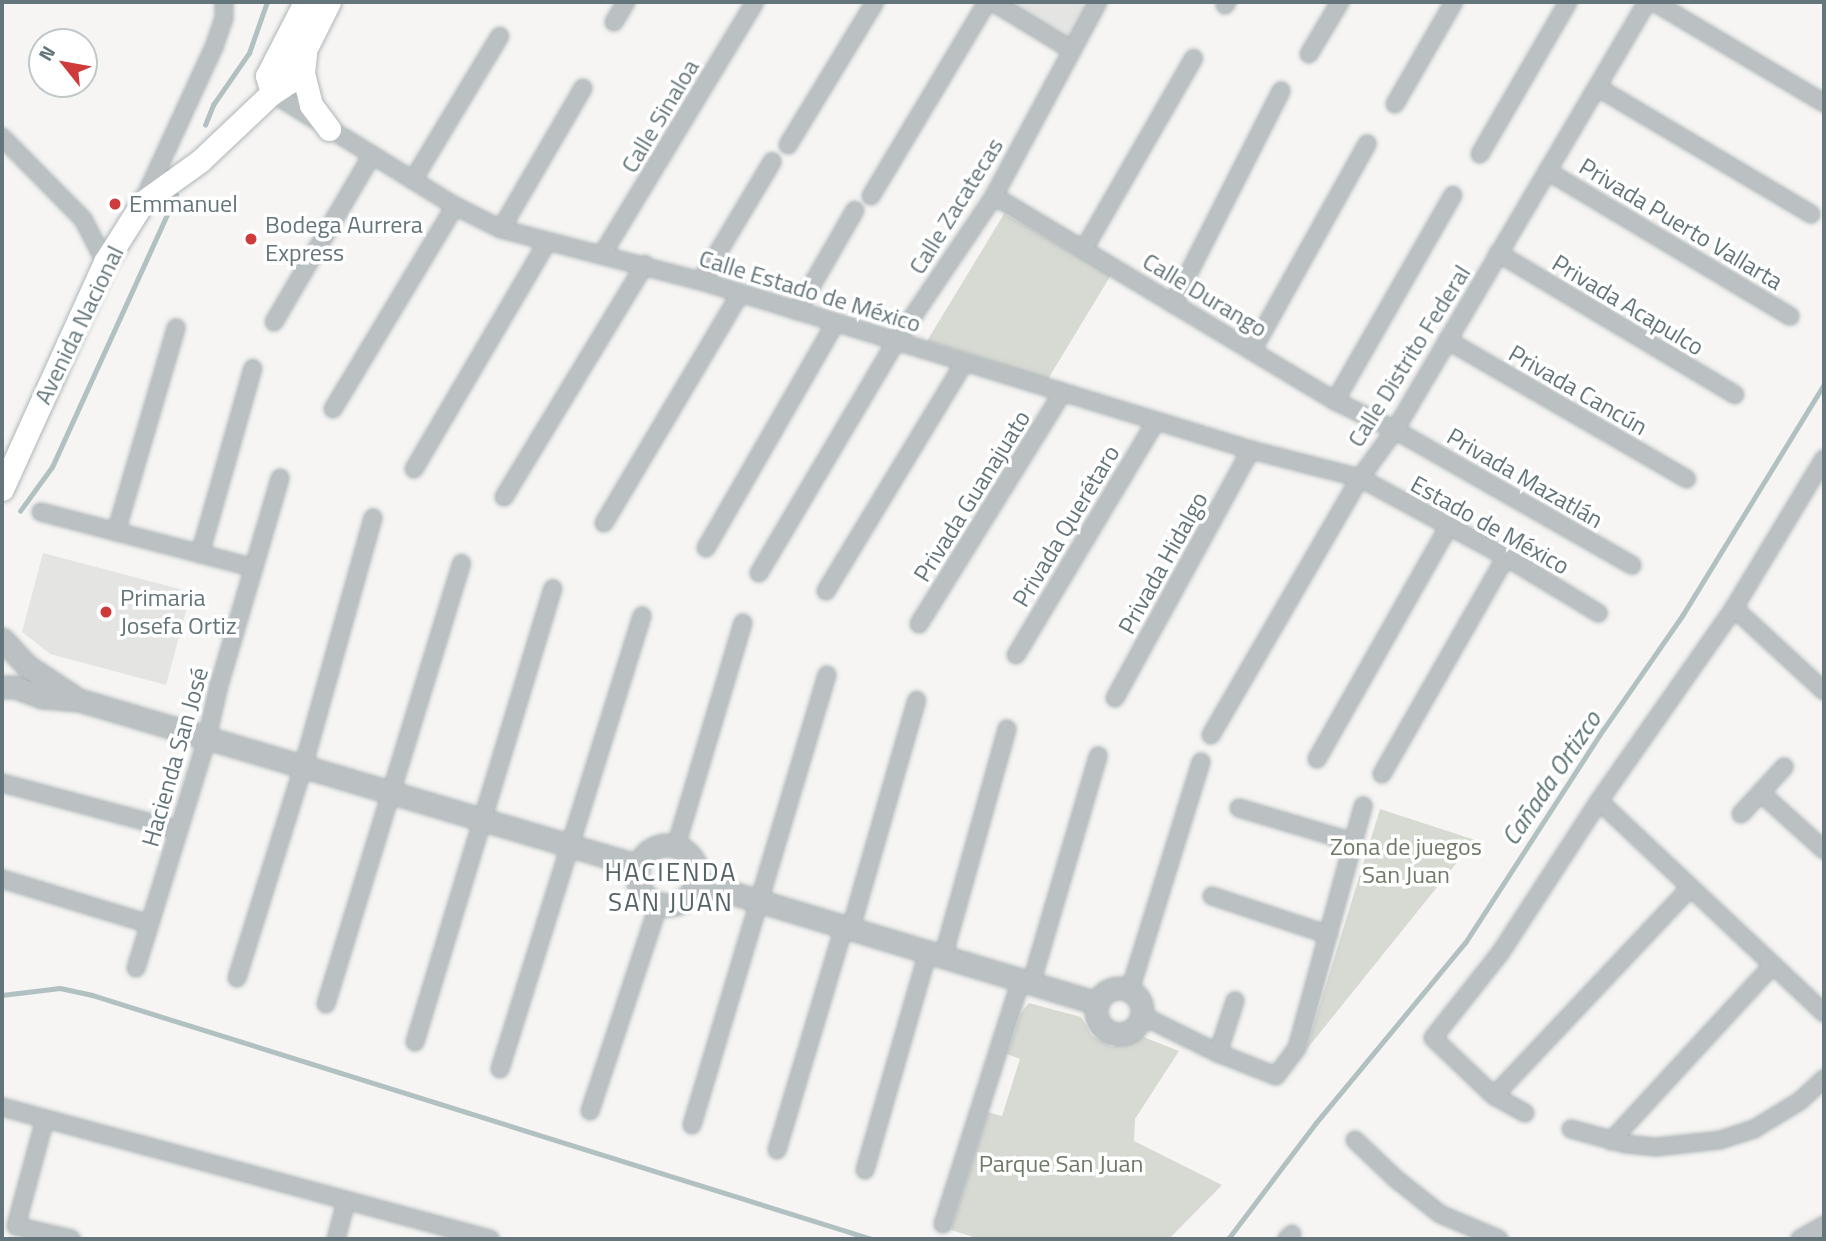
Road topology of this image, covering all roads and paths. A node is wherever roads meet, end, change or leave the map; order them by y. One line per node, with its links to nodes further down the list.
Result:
1 (224, 2): 39 (street)
2 (305, 2): 24 (main road)
3 (329, 2): 17 (main road, Avenida Nacional)
4 (626, 2): 15 (street)
5 (755, 2): 46 (street, Calle Sinaloa)
6 (875, 2): 30 (street)
7 (987, 2): 37 (street)
8 (993, 2): 18 (street)
9 (1098, 2): 18 (street, Calle Zacatecas)
10 (1340, 2): 19 (street)
11 (1454, 2): 26 (street)
12 (1568, 2): 31 (street)
13 (1647, 2): 21 (street, Calle Distrito Federal)
14 (1654, 2): 25 (street)
15 (614, 22)
16 (500, 36): 35 (street)
17 (306, 46): 24 (main road, Avenida Nacional); 27 (main road)
18 (1070, 49): 38 (street, Calle Zacatecas)
19 (1309, 54)
20 (1194, 58): 45 (street)
21 (1597, 87): 34 (street, Calle Distrito Federal); 42 (street)
22 (583, 88): 43 (street)
23 (1281, 91): 52 (street)
24 (272, 93): 27 (street, Calle Estado de México); 39 (main road, Avenida Nacional)
25 (1824, 103)
26 (1395, 104)
27 (329, 128): 32 (street, Calle Estado de México)
28 (2, 137): 48 (street)
29 (1367, 144): 60 (street)
30 (788, 145)
31 (1480, 154)
32 (372, 155): 35 (street, Calle Estado de México); 55 (street)
33 (772, 162): 50 (street)
34 (1549, 172): 47 (street, Calle Distrito Federal); 54 (street, Privada Puerto Vallarta)
35 (413, 180): 40 (street, Calle Estado de México)
36 (1453, 195): 65 (street)
37 (871, 196)
38 (994, 196): 45 (street, Calle Durango); 58 (street, Calle Zacatecas)
39 (143, 202): 48 (main road, Avenida Nacional)
40 (456, 206): 43 (street, Calle Estado de México); 66 (street)
41 (855, 210): 53 (street)
42 (1811, 214)
43 (501, 229): 44 (street, Calle Estado de México)
44 (547, 242): 46 (street, Calle Estado de México); 71 (street)
45 (1084, 249): 52 (street, Calle Durango)
46 (603, 253): 49 (street, Calle Estado de México)
47 (1498, 253): 59 (street, Calle Distrito Federal); 64 (street, Privada Acapulco)
48 (105, 262): 75 (main road, Avenida Nacional)
49 (645, 264): 50 (street, Calle Estado de México); 76 (street)
50 (701, 281): 51 (street, Calle Estado de México)
51 (740, 294): 53 (street, Calle Estado de México); 79 (street)
52 (1173, 304): 60 (street, Calle Durango)
53 (797, 312): 56 (street, Calle Estado de México)
54 (1790, 316)
55 (274, 322)
56 (835, 324): 58 (street, Calle Estado de México); 82 (street)
57 (177, 328): 81 (street)
58 (897, 340): 61 (street, Calle Estado de México); 88 (street, Calle Zacatecas)
59 (1447, 340): 68 (street, Calle Distrito Federal); 74 (street, Privada Cancún)
60 (1253, 349): 65 (street, Calle Durango)
61 (964, 363): 63 (street, Calle Estado de México); 90 (street)
62 (253, 368): 83 (street)
63 (1063, 392): 67 (street, Calle Estado de México); 95 (street, Privada Guanajuato)
64 (1735, 395)
65 (1335, 401): 68 (street, Calle Durango)
66 (332, 408)
67 (1156, 421): 69 (street, Calle Estado de México); 97 (street, Privada Querétaro)
68 (1395, 430): 73 (street, Calle Distrito Federal); 86 (street, Privada Mazatlán)
69 (1251, 450): 73 (street, Calle Estado de México); 101 (street, Privada Hidalgo)
70 (1824, 459): 91 (street)
71 (414, 469)
72 (281, 478): 87 (street, Hacienda San José)
73 (1360, 478): 80 (street, Estado de México); 105 (street, Calle Distrito Federal)
74 (1687, 479)
75 (2, 489)
76 (504, 497)
77 (41, 512): 81 (street)
78 (373, 517): 110 (street)
79 (604, 523)
80 (1448, 527): 84 (street, Estado de México); 108 (street)
81 (116, 532): 83 (street)
82 (706, 548)
83 (200, 554): 87 (street)
84 (1506, 557): 92 (street, Estado de México); 112 (street)
85 (462, 563): 114 (street)
86 (1632, 565)
87 (254, 568): 106 (street, Hacienda San José)
88 (759, 573)
89 (553, 589): 120 (street)
90 (827, 591)
91 (1734, 608): 100 (street); 116 (street)
92 (1598, 613)
93 (642, 616): 123 (street)
94 (743, 623): 124 (street)
95 (919, 624)
96 (2, 639): 102 (street)
97 (1016, 654)
98 (827, 675): 131 (street)
99 (2, 687): 102 (street)
100 (1824, 691)
101 (1115, 698)
102 (79, 700): 106 (street)
103 (917, 700): 134 (street)
104 (1007, 729): 136 (street)
105 (1211, 735)
106 (207, 738): 110 (street); 121 (street, Hacienda San José)
107 (1098, 756): 140 (street)
108 (1317, 760)
109 (1201, 762): 141 (street)
110 (303, 766): 114 (street); 139 (street)
111 (1784, 767): 115 (street)
112 (1382, 774)
113 (2, 783): 121 (street)
114 (393, 793): 120 (street); 143 (street)
115 (1761, 793): 119 (street); 125 (street)
116 (1599, 801): 129 (street); 151 (street)
117 (1363, 806): 122 (street)
118 (1239, 808): 122 (street)
119 (1741, 814)
120 (482, 820): 123 (street); 147 (street)
121 (177, 830): 133 (street, Hacienda San José)
122 (1353, 842): 135 (street)
123 (570, 846): 126 (street); 149 (street)
124 (676, 846): 126 (street); 128 (street)
125 (1824, 850)
126 (639, 866): 132 (street)
127 (2, 879): 133 (street)
128 (696, 882): 131 (street); 132 (street)
129 (1690, 888): 137 (street); 151 (street)
130 (1212, 895): 135 (street)
131 (761, 901): 134 (street); 156 (street)
132 (659, 904): 153 (street)
133 (149, 924): 138 (street, Hacienda San José)
134 (848, 928): 136 (street); 160 (street)
135 (1329, 936): 148 (street)
136 (936, 954): 140 (street); 161 (street)
137 (1773, 965): 145 (street); 159 (street)
138 (136, 968)
139 (237, 978)
140 (1026, 982): 144 (street); 163 (street)
141 (1130, 990): 144 (street); 146 (street)
142 (1235, 1001): 148 (street)
143 (326, 1003)
144 (1097, 1003): 146 (street)
145 (1824, 1013)
146 (1143, 1016): 148 (street)
147 (415, 1042)
148 (1218, 1053)
149 (500, 1069)
150 (1824, 1079): 159 (street)
151 (1494, 1096): 154 (street)
152 (2, 1107): 155 (street)
153 (590, 1111)
154 (1525, 1114)
155 (45, 1119): 162 (street); 165 (street)
156 (692, 1125)
157 (1571, 1129): 159 (street)
158 (1355, 1140): 169 (street)
159 (1611, 1140)
160 (777, 1150)
161 (865, 1170)
162 (346, 1201): 167 (street); 168 (street)
163 (943, 1224)
164 (1824, 1225): 170 (street)
165 (14, 1232): 166 (street)
166 (71, 1239)
167 (336, 1239)
168 (490, 1239)
169 (1499, 1239)
170 (1800, 1239)

